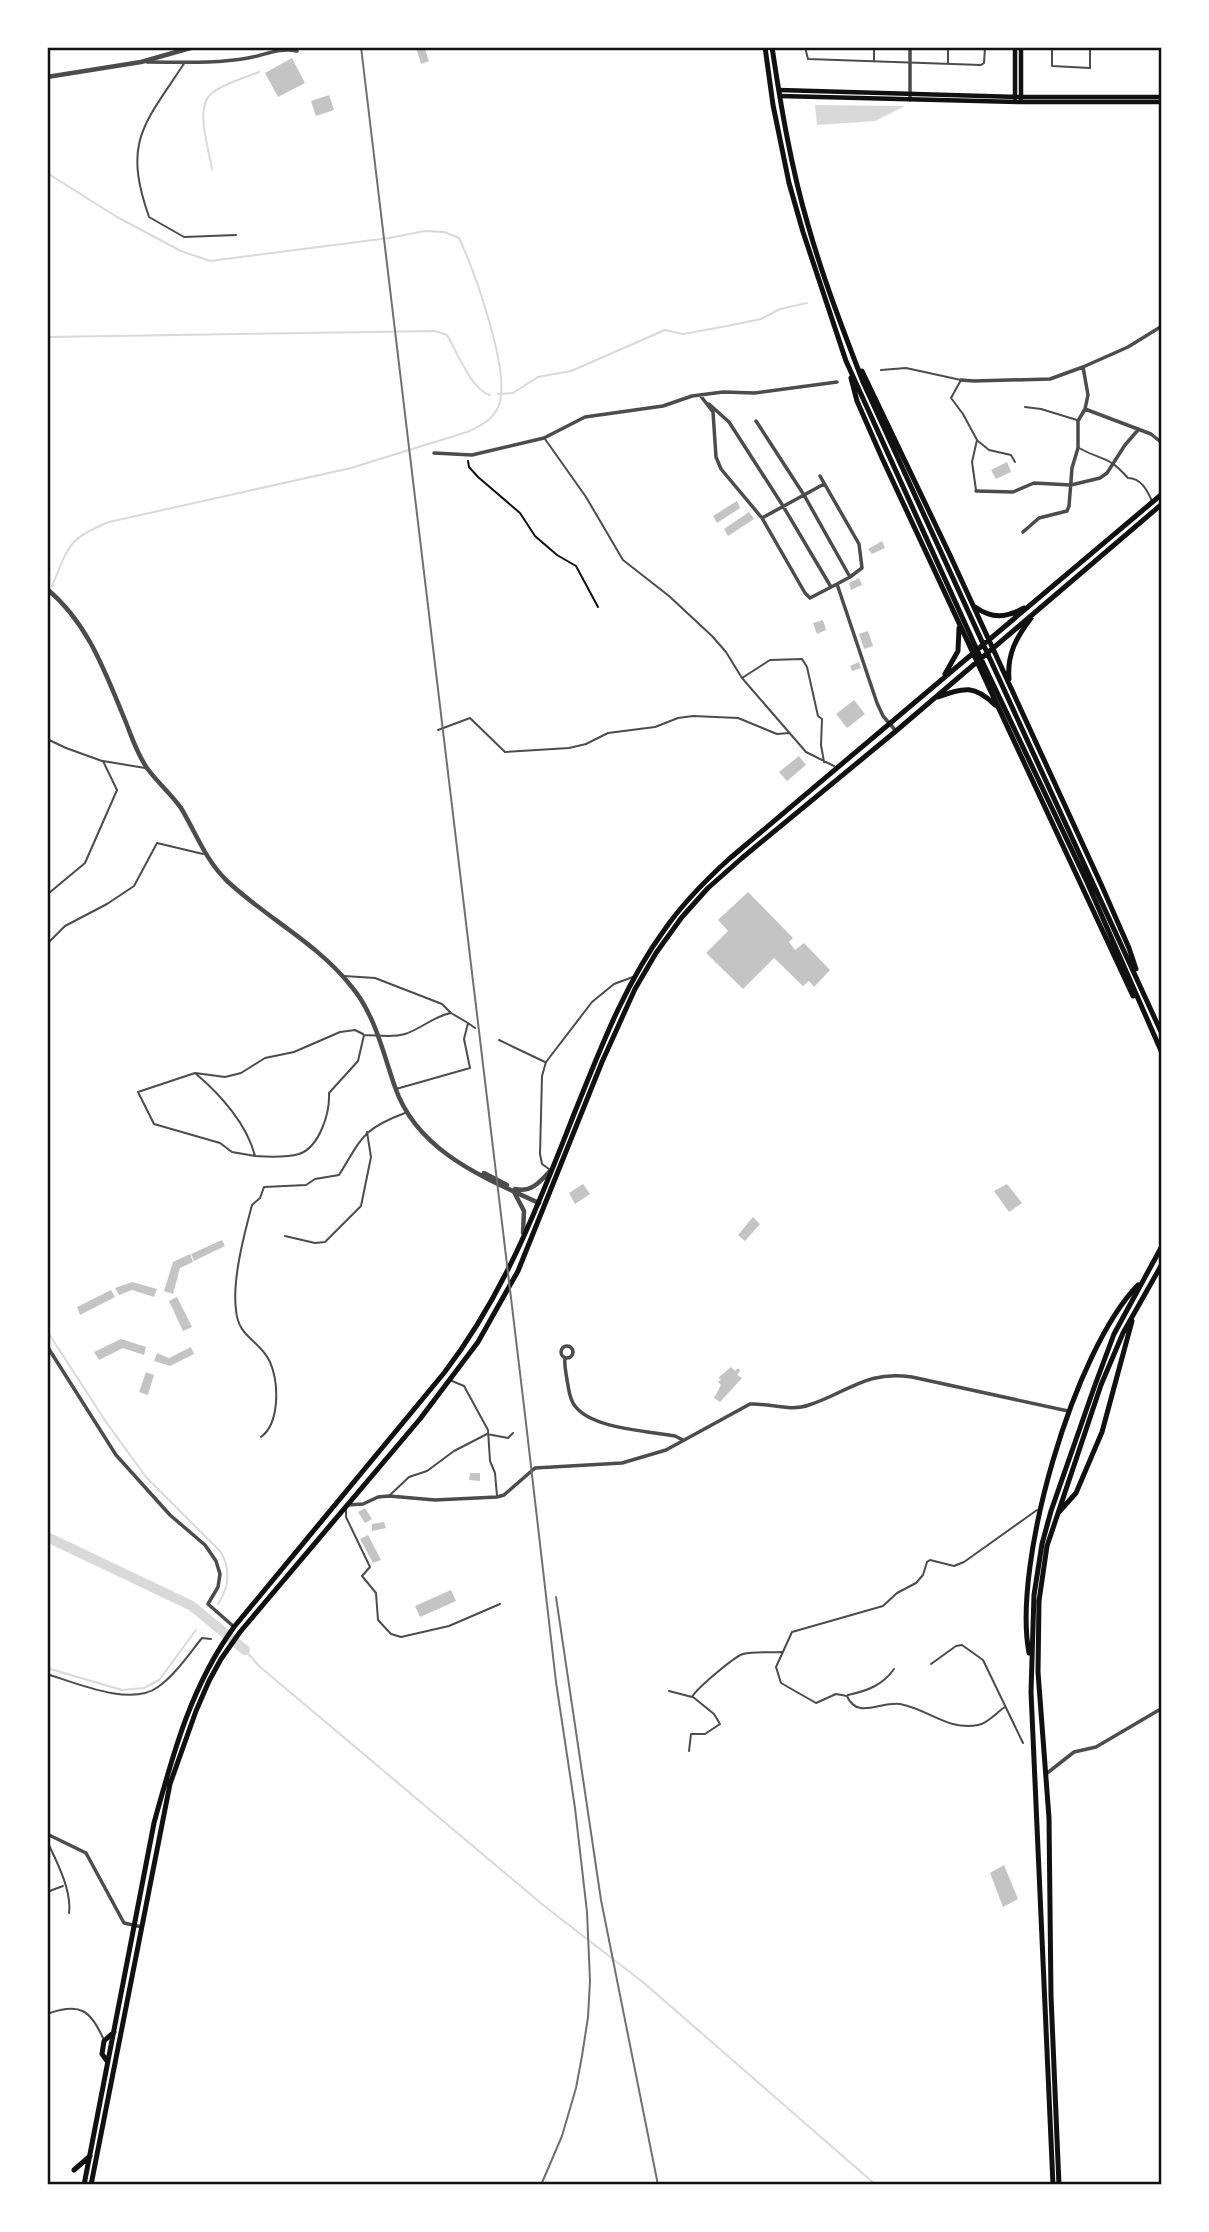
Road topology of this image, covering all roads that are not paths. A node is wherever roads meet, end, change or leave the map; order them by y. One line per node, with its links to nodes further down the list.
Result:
1 (194, 47): 15 (street)
2 (765, 47): 27 (main road)
3 (772, 47): 20 (main road)
4 (805, 47): 16 (lane)
5 (874, 47): 16 (lane)
6 (910, 47): 17 (street)
7 (948, 47): 18 (lane)
8 (985, 47): 18 (lane)
9 (1015, 47): 22 (main road)
10 (1021, 47): 22 (main road)
11 (1052, 47): 12 (lane)
12 (1090, 47)
13 (297, 51): 14 (street)
14 (185, 61): 15 (street); 24 (lane)
15 (141, 62): 19 (street)
16 (874, 62): 17 (lane)
17 (910, 64): 18 (lane); 21 (street)
18 (948, 65)
19 (47, 77)
20 (779, 93): 21 (main road); 26 (main road)
21 (910, 97): 22 (main road)
22 (1018, 100): 23 (main road)
23 (1162, 100)
24 (236, 235)
25 (1162, 326): 28 (street)
26 (849, 345): 52 (main road); 62 (main road)
27 (846, 361): 52 (main road); 64 (main road)
28 (1083, 368): 30 (street); 34 (street)
29 (881, 370): 30 (lane)
30 (961, 380): 39 (lane)
31 (837, 382): 32 (street)
32 (700, 395): 38 (street); 54 (street); 55 (street)
33 (1025, 407): 36 (lane)
34 (1085, 409): 36 (street); 37 (street)
35 (756, 421): 50 (street)
36 (1078, 421): 41 (street)
37 (1138, 430): 40 (street); 44 (street)
38 (544, 438): 42 (street); 69 (lane)
39 (977, 440): 43 (lane); 48 (lane)
40 (1162, 443)
41 (1078, 448): 44 (lane); 47 (street)
42 (434, 453)
43 (1015, 462)
44 (1115, 463): 47 (street); 51 (lane)
45 (820, 476): 46 (street)
46 (824, 484): 50 (street); 57 (street)
47 (1071, 485): 48 (street); 56 (street)
48 (976, 491)
49 (1162, 494): 51 (main road)
50 (804, 495): 54 (street); 57 (street)
51 (1152, 502): 61 (main road)
52 (915, 504): 83 (main road)
53 (1162, 504): 63 (main road)
54 (783, 506): 55 (street); 59 (street)
55 (762, 518): 59 (street)
56 (1023, 532)
57 (850, 577): 58 (street)
58 (837, 584): 59 (street); 74 (street)
59 (831, 587)
60 (47, 589): 81 (street)
61 (1036, 601): 62 (main road); 65 (main road)
62 (973, 605): 65 (main road)
63 (1038, 610): 66 (main road); 71 (main road)
64 (958, 622): 67 (main road); 70 (main road)
65 (990, 640): 66 (main road); 67 (main road)
66 (993, 648): 68 (main road); 71 (main road)
67 (973, 653): 68 (main road); 70 (main road)
68 (977, 661): 72 (main road); 73 (main road)
69 (742, 678): 77 (lane); 80 (lane)
70 (941, 680): 74 (main road)
71 (1010, 686): 89 (main road)
72 (932, 699): 73 (main road); 76 (main road)
73 (998, 708): 92 (main road)
74 (889, 723): 76 (street); 82 (main road)
75 (438, 730): 77 (lane)
76 (896, 731): 107 (main road)
77 (790, 733): 80 (lane)
78 (47, 739): 79 (lane)
79 (103, 761): 81 (lane); 85 (lane)
80 (824, 763): 82 (lane)
81 (147, 768): 84 (street)
82 (838, 768): 88 (main road)
83 (1050, 800): 89 (main road); 92 (main road)
84 (204, 854): 86 (lane); 87 (street)
85 (47, 915)
86 (47, 944)
87 (342, 976): 90 (lane); 96 (street)
88 (634, 977): 99 (lane); 105 (main road)
89 (1142, 989): 94 (main road)
90 (451, 1013): 91 (lane); 96 (lane)
91 (468, 1023): 93 (lane); 101 (lane)
92 (1148, 1023): 98 (main road)
93 (475, 1028)
94 (1162, 1034)
95 (364, 1035): 96 (lane); 100 (lane); 104 (lane)
96 (377, 1035): 101 (street)
97 (499, 1040): 99 (lane)
98 (1162, 1053)
99 (545, 1062): 105 (lane)
100 (195, 1073): 104 (lane); 104 (lane)
101 (396, 1090): 102 (street)
102 (406, 1112): 103 (lane); 106 (street)
103 (367, 1130): 108 (lane); 121 (lane)
104 (255, 1157)
105 (551, 1171): 106 (street); 107 (main road)
106 (514, 1190): 107 (street); 109 (street)
107 (542, 1203): 109 (main road); 117 (main road)
108 (285, 1236)
109 (523, 1237): 116 (main road)
110 (1162, 1246): 112 (main road)
111 (1162, 1264): 113 (main road)
112 (1142, 1280): 118 (main road); 133 (main road)
113 (1135, 1311): 127 (main road); 127 (main road)
114 (47, 1346): 129 (street)
115 (565, 1358): 122 (street)
116 (444, 1373): 117 (lane); 129 (main road)
117 (452, 1380): 120 (lane); 125 (main road)
118 (1068, 1411): 122 (street); 126 (main road)
119 (513, 1433): 120 (lane)
120 (487, 1434): 123 (lane); 124 (lane)
121 (261, 1437)
122 (683, 1440): 124 (street)
123 (389, 1496): 124 (street); 125 (street)
124 (498, 1497)
125 (345, 1505): 128 (lane); 131 (main road)
126 (1041, 1510): 132 (lane); 133 (main road)
127 (1058, 1514): 144 (main road)
128 (500, 1604)
129 (233, 1629): 131 (main road)
130 (211, 1639): 136 (lane)
131 (226, 1644): 149 (main road)
132 (783, 1652): 138 (lane); 139 (lane)
133 (1030, 1662): 158 (main road)
134 (931, 1664): 140 (lane)
135 (894, 1669): 138 (lane)
136 (47, 1674)
137 (669, 1691): 139 (lane)
138 (847, 1696): 140 (lane)
139 (692, 1697): 143 (lane)
140 (1005, 1707): 142 (lane)
141 (1159, 1710): 144 (street)
142 (1023, 1743)
143 (689, 1751)
144 (1046, 1774): 159 (main road)
145 (47, 1837): 146 (lane); 149 (street)
146 (64, 1886): 147 (lane); 148 (lane)
147 (47, 1892)
148 (69, 1913)
149 (138, 1926): 151 (main road); 157 (main road)
150 (47, 2014): 152 (lane)
151 (114, 2032): 152 (main road); 153 (main road)
152 (104, 2041): 153 (main road)
153 (108, 2062): 154 (main road)
154 (90, 2156): 155 (main road); 156 (main road)
155 (74, 2170)
156 (84, 2185)
157 (91, 2185)
158 (1053, 2185)
159 (1059, 2185)

